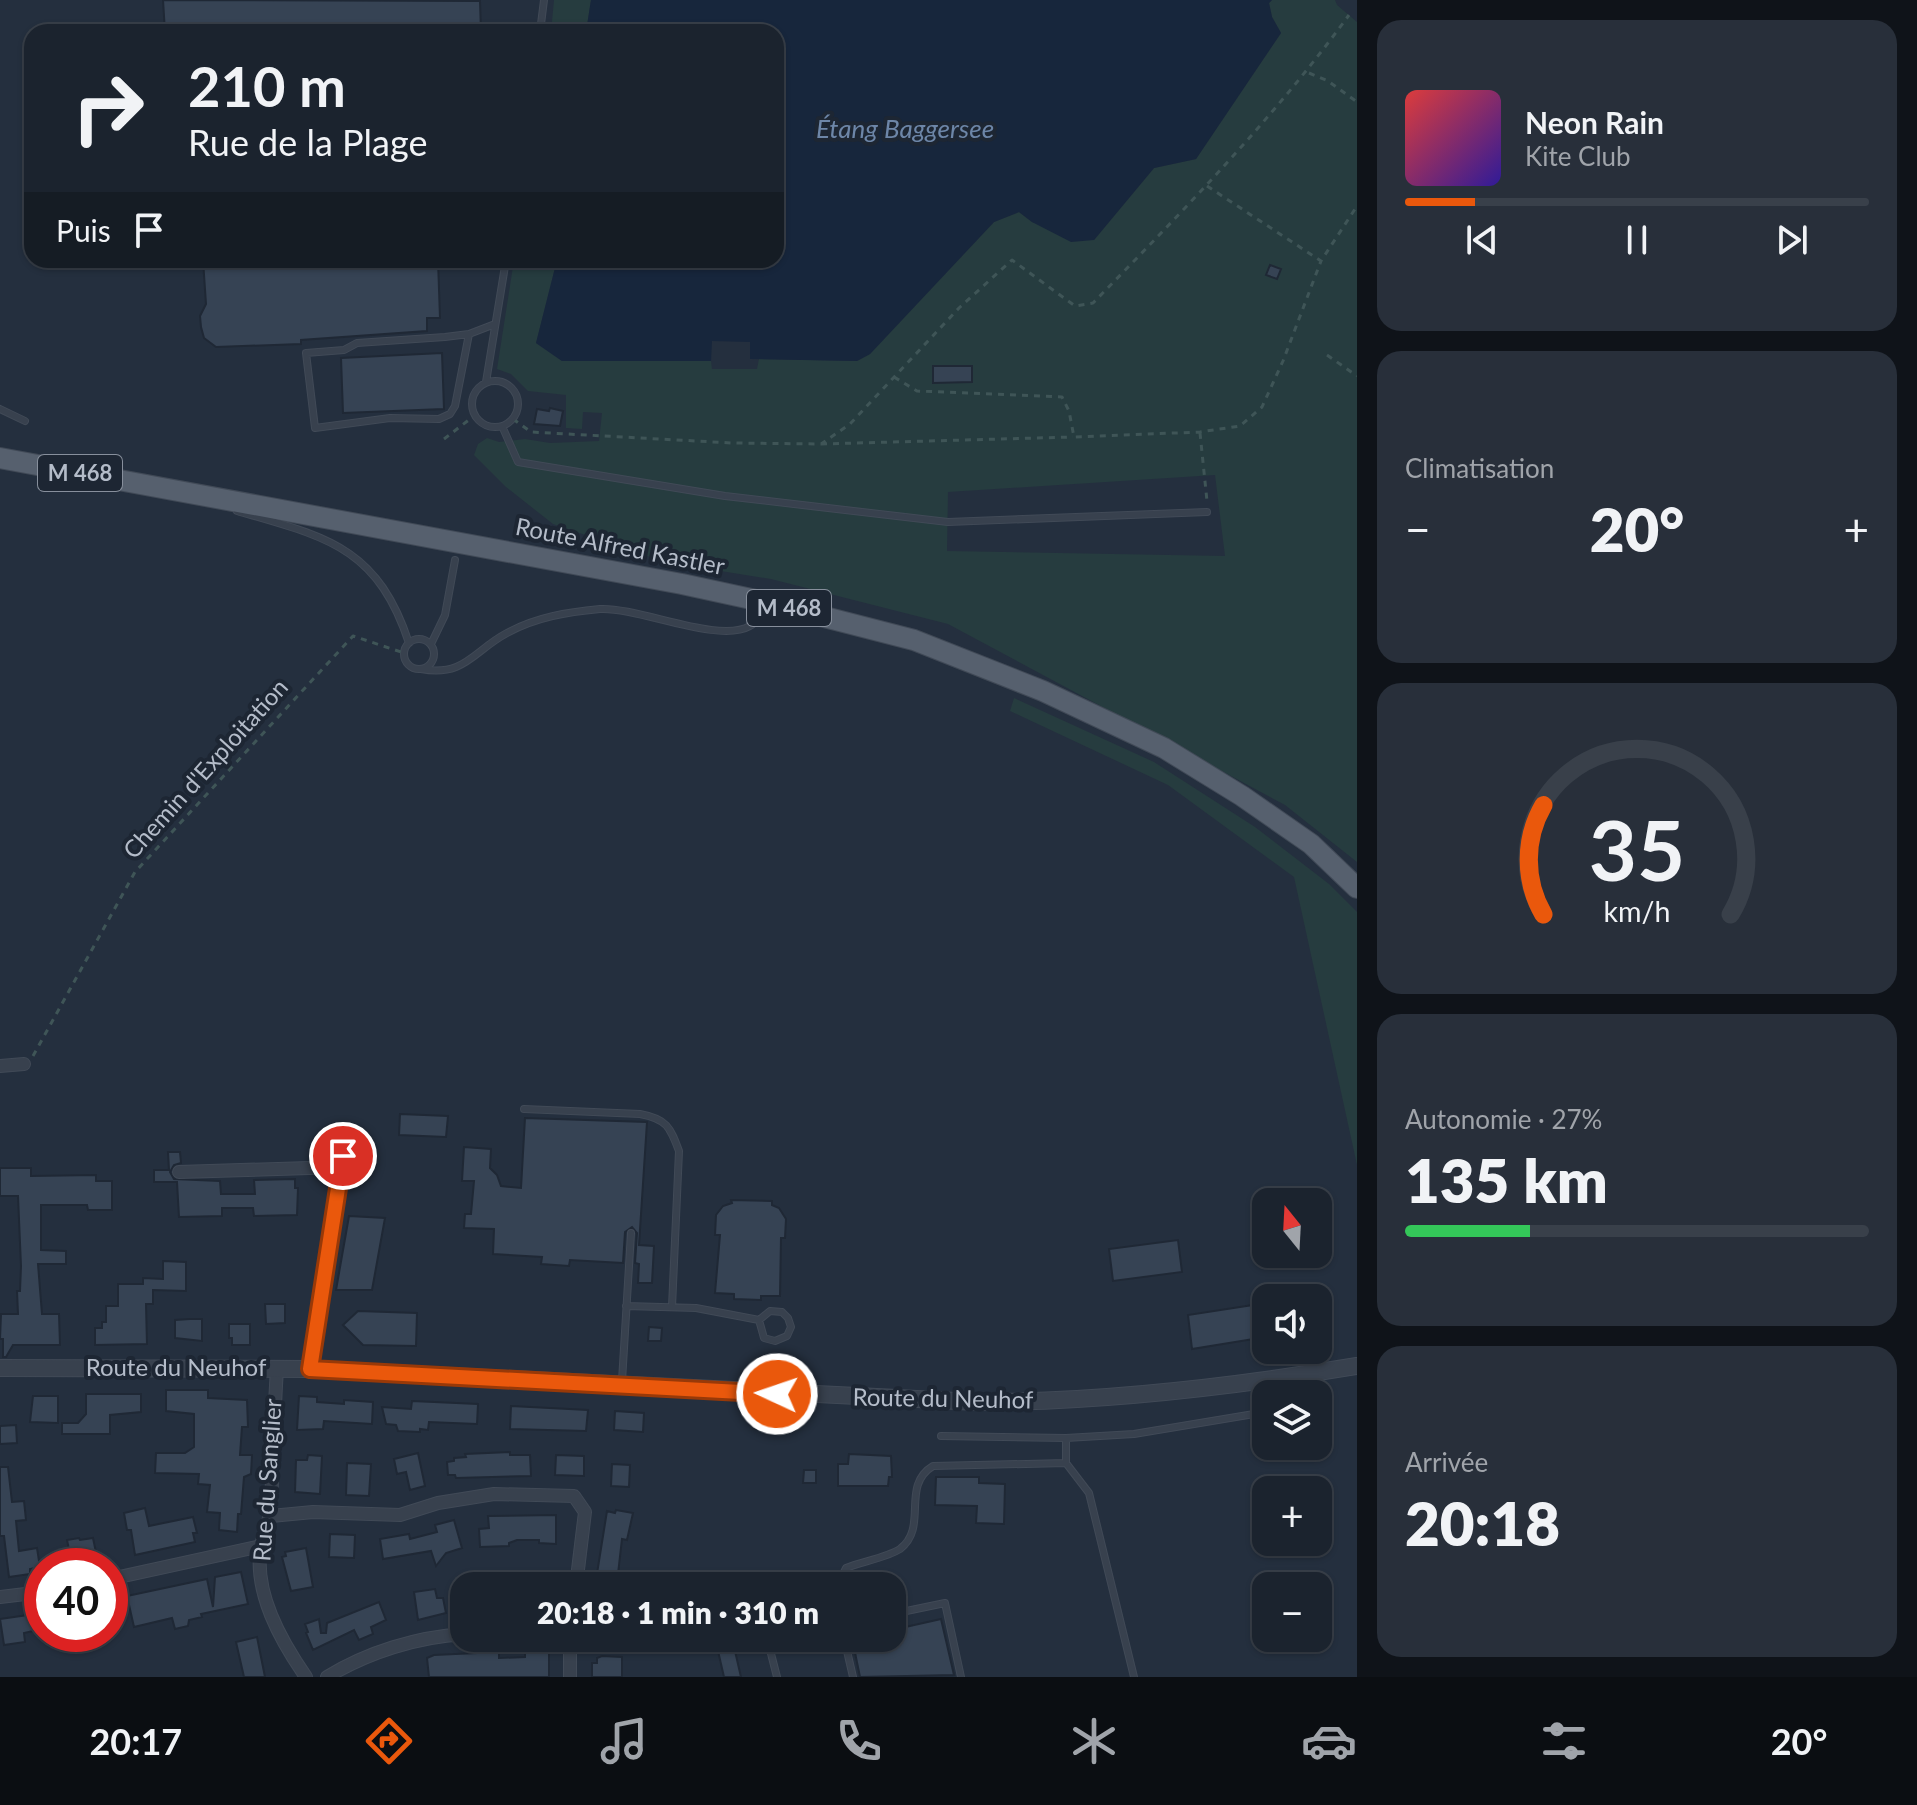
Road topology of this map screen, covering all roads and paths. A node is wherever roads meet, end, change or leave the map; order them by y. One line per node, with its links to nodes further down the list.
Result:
1 (544, 0): 3 (lane)
2 (1349, 15): 4 (path)
3 (541, 24)
4 (1307, 72): 5 (path); 6 (path)
5 (1357, 102)
6 (1207, 186): 8 (path); 14 (path)
7 (1357, 206): 8 (path)
8 (1321, 261): 21 (path)
9 (505, 268): 10 (lane)
10 (495, 324): 11 (lane); 15 (lane)
11 (469, 334): 11 (lane)
12 (1327, 355): 13 (path)
13 (1357, 376)
14 (894, 377): 22 (path); 24 (path)
15 (486, 382): 17 (lane); 18 (lane)
16 (0, 409): 19 (lane)
17 (474, 416): 20 (lane); 23 (path)
18 (513, 419): 20 (lane); 24 (path)
19 (25, 421)
20 (502, 426): 27 (lane)
21 (1200, 432): 22 (path); 27 (path)
22 (1074, 437): 24 (path)
23 (444, 439)
24 (821, 444)
25 (0, 458): 26 (main road, Route Alfred Kastler / M 468)
26 (160, 488): 29 (main road, Route Alfred Kastler / M 468); 30 (lane)
27 (1207, 512)
28 (455, 560): 31 (lane)
29 (770, 603): 33 (lane); 34 (main road, Route Alfred Kastler / M 468)
30 (409, 643): 31 (lane); 32 (lane)
31 (431, 644): 33 (lane)
32 (404, 653): 33 (lane); 35 (path, Chemin d'Exploitation)
33 (421, 669)
34 (1357, 888)
35 (24, 1064): 36 (street)
36 (0, 1066)
37 (524, 1109): 41 (lane)
38 (179, 1172): 46 (street)
39 (631, 1233): 40 (lane)
40 (626, 1306): 41 (lane); 47 (lane)
41 (672, 1307): 42 (lane)
42 (759, 1320): 42 (lane)
43 (1357, 1366): 47 (street, Route du Neuhof)
44 (0, 1368): 45 (street, Route du Neuhof)
45 (277, 1369): 46 (street, Route du Neuhof); 52 (street, Rue du Sanglier)
46 (310, 1369): 47 (street, Route du Neuhof)
47 (622, 1385)
48 (1252, 1414): 50 (lane)
49 (941, 1436): 50 (lane)
50 (1066, 1438): 51 (lane)
51 (1066, 1463): 55 (lane); 70 (lane)
52 (271, 1516): 53 (street, Rue du Sanglier); 54 (street)
53 (261, 1546): 56 (street); 64 (street, Rue du Sanglier)
54 (578, 1572)
55 (844, 1572)
56 (128, 1575)
57 (24, 1594): 58 (street)
58 (0, 1597)
59 (906, 1611): 69 (lane)
60 (450, 1635): 65 (street)
61 (570, 1652): 66 (street)
62 (771, 1652): 67 (lane)
63 (847, 1652): 68 (lane)
64 (306, 1677)
65 (327, 1677)
66 (570, 1677)
67 (777, 1677)
68 (853, 1677)
69 (961, 1677)
70 (1134, 1677)

